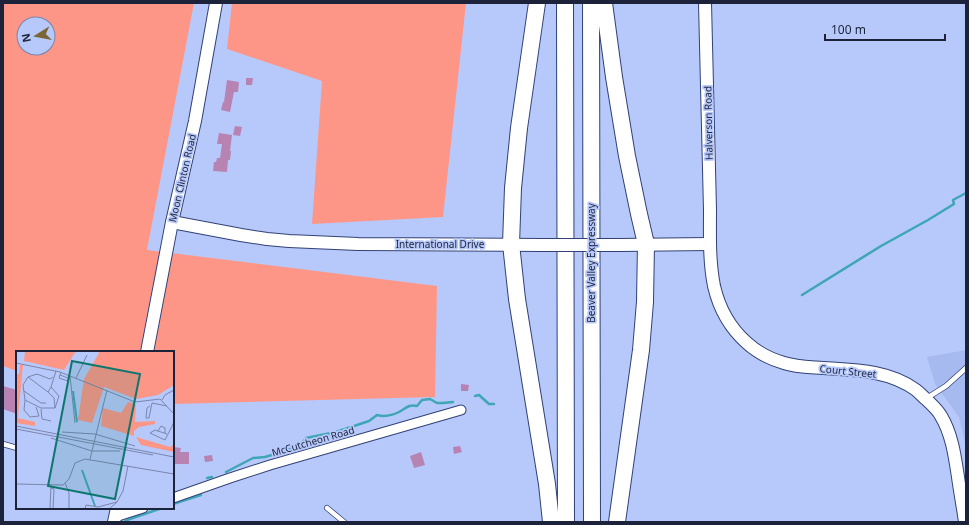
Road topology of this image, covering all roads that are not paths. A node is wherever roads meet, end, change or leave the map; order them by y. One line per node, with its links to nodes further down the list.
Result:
1 (216, 3): 7 (street, Moon Clinton Road)
2 (537, 3): 8 (highway)
3 (565, 3): 24 (highway)
4 (591, 3): 25 (highway, Beaver Valley Expressway)
5 (604, 3): 9 (highway)
6 (705, 3): 10 (street, Halverson Road)
7 (172, 222): 8 (street, International Drive); 11 (street, Moon Clinton Road)
8 (511, 244): 9 (street, International Drive, bridge); 23 (highway)
9 (646, 244): 10 (street, International Drive); 26 (highway)
10 (710, 244): 13 (street, Court Street)
11 (147, 351)
12 (966, 368): 13 (lane)
13 (926, 399): 18 (street, Court Street)
14 (461, 410): 17 (street, McCutcheon Road)
15 (3, 444): 16 (lane)
16 (16, 448)
17 (174, 498)
18 (964, 501): 27 (street, Court Street)
19 (328, 508): 22 (lane)
20 (140, 509): 21 (street)
21 (115, 516)
22 (344, 522)
23 (551, 522)
24 (566, 522)
25 (592, 522)
26 (617, 522)
27 (965, 522)

